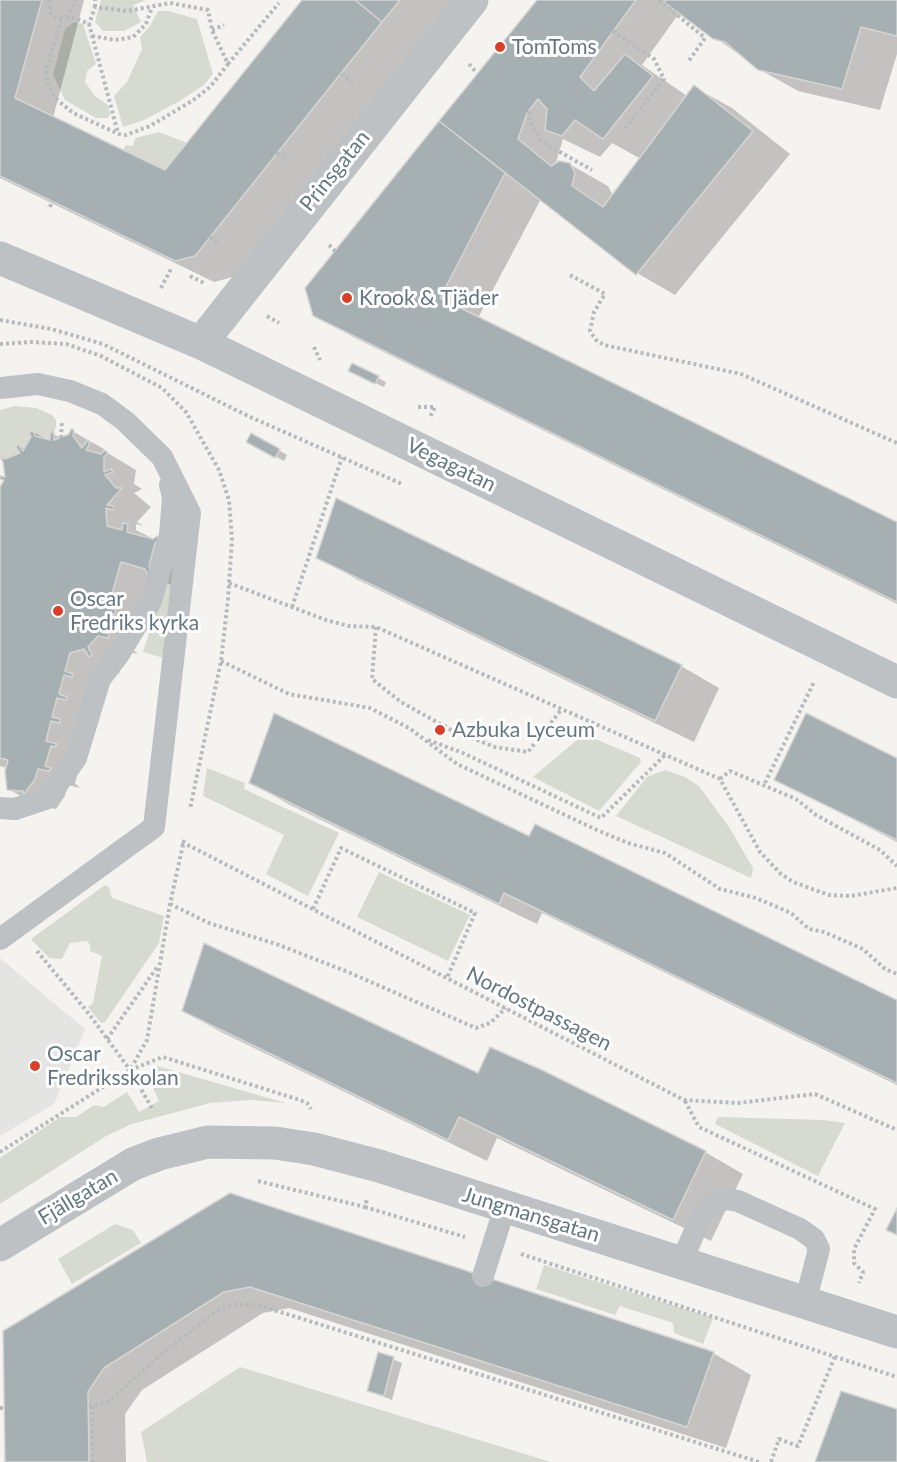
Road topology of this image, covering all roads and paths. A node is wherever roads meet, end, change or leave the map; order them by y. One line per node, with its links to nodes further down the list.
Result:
1 (50, 0): 10 (path)
2 (75, 0): 9 (path)
3 (95, 0): 7 (path)
4 (472, 0): 37 (street, Prinsgatan)
5 (659, 0): 16 (path)
6 (279, 3): 17 (path)
7 (95, 7): 8 (path); 11 (path)
8 (152, 7): 13 (path); 15 (path)
9 (67, 18): 10 (path); 11 (path)
10 (61, 19): 24 (path)
11 (89, 24): 15 (path)
12 (224, 25): 13 (path)
13 (212, 30): 17 (path)
14 (613, 31): 23 (path)
15 (92, 36): 24 (path)
16 (688, 62)
17 (228, 64): 24 (path)
18 (469, 64): 19 (path)
19 (477, 73)
20 (341, 74): 21 (path)
21 (352, 81)
22 (529, 111): 27 (path)
23 (625, 128)
24 (119, 134)
25 (277, 153): 26 (path)
26 (287, 160)
27 (592, 170)
28 (52, 201): 29 (path)
29 (50, 207)
30 (210, 237): 31 (path)
31 (218, 243)
32 (329, 245): 33 (path)
33 (335, 251)
34 (0, 258): 37 (street, Vegagatan)
35 (570, 274): 45 (path)
36 (0, 320): 38 (path)
37 (201, 343): 52 (street, Vegagatan)
38 (127, 355)
39 (0, 388): 46 (lane)
40 (245, 410): 42 (path)
41 (63, 411): 43 (path)
42 (248, 416)
43 (61, 438)
44 (319, 443): 48 (path)
45 (897, 443)
46 (162, 457): 58 (lane); 63 (lane)
47 (229, 583): 48 (path)
48 (292, 607): 49 (path)
49 (376, 627): 53 (path); 53 (path)
50 (221, 661): 54 (path)
51 (814, 682): 57 (path)
52 (897, 682)
53 (561, 710): 55 (path)
54 (421, 738): 55 (path); 66 (path)
55 (665, 755): 56 (path)
56 (720, 779): 57 (path); 60 (path)
57 (765, 783): 59 (path)
58 (0, 808)
59 (897, 866)
60 (897, 888)
61 (170, 904): 62 (path, Nordostpassagen); 65 (path); 68 (path)
62 (313, 909): 67 (path, Nordostpassagen); 67 (path)
63 (0, 939)
64 (35, 948): 69 (path)
65 (160, 963): 69 (path); 70 (path)
66 (897, 974)
67 (447, 978): 68 (path, Nordostpassagen)
68 (506, 1008): 71 (path, Nordostpassagen)
69 (107, 1039): 70 (path)
70 (130, 1070): 72 (path); 73 (path); 75 (path)
71 (684, 1100): 74 (path, Nordostpassagen); 85 (path)
72 (311, 1109)
73 (153, 1110)
74 (897, 1130)
75 (0, 1152)
76 (159, 1154): 77 (street, Jungmansgatan); 81 (street, Fjällgatan)
77 (379, 1166): 79 (path); 80 (street, Jungmansgatan)
78 (254, 1180): 79 (path)
79 (365, 1207): 82 (path)
80 (505, 1207): 82 (lane); 83 (street, Jungmansgatan)
81 (0, 1245)
82 (493, 1245): 84 (lane); 88 (path)
83 (682, 1261): 86 (street, Jungmansgatan); 86 (lane)
84 (483, 1276)
85 (859, 1281)
86 (805, 1303): 87 (street, Jungmansgatan)
87 (897, 1332)
88 (897, 1377)
89 (814, 1405): 92 (path)
90 (93, 1462): 91 (path)
91 (759, 1462)
92 (771, 1462)

